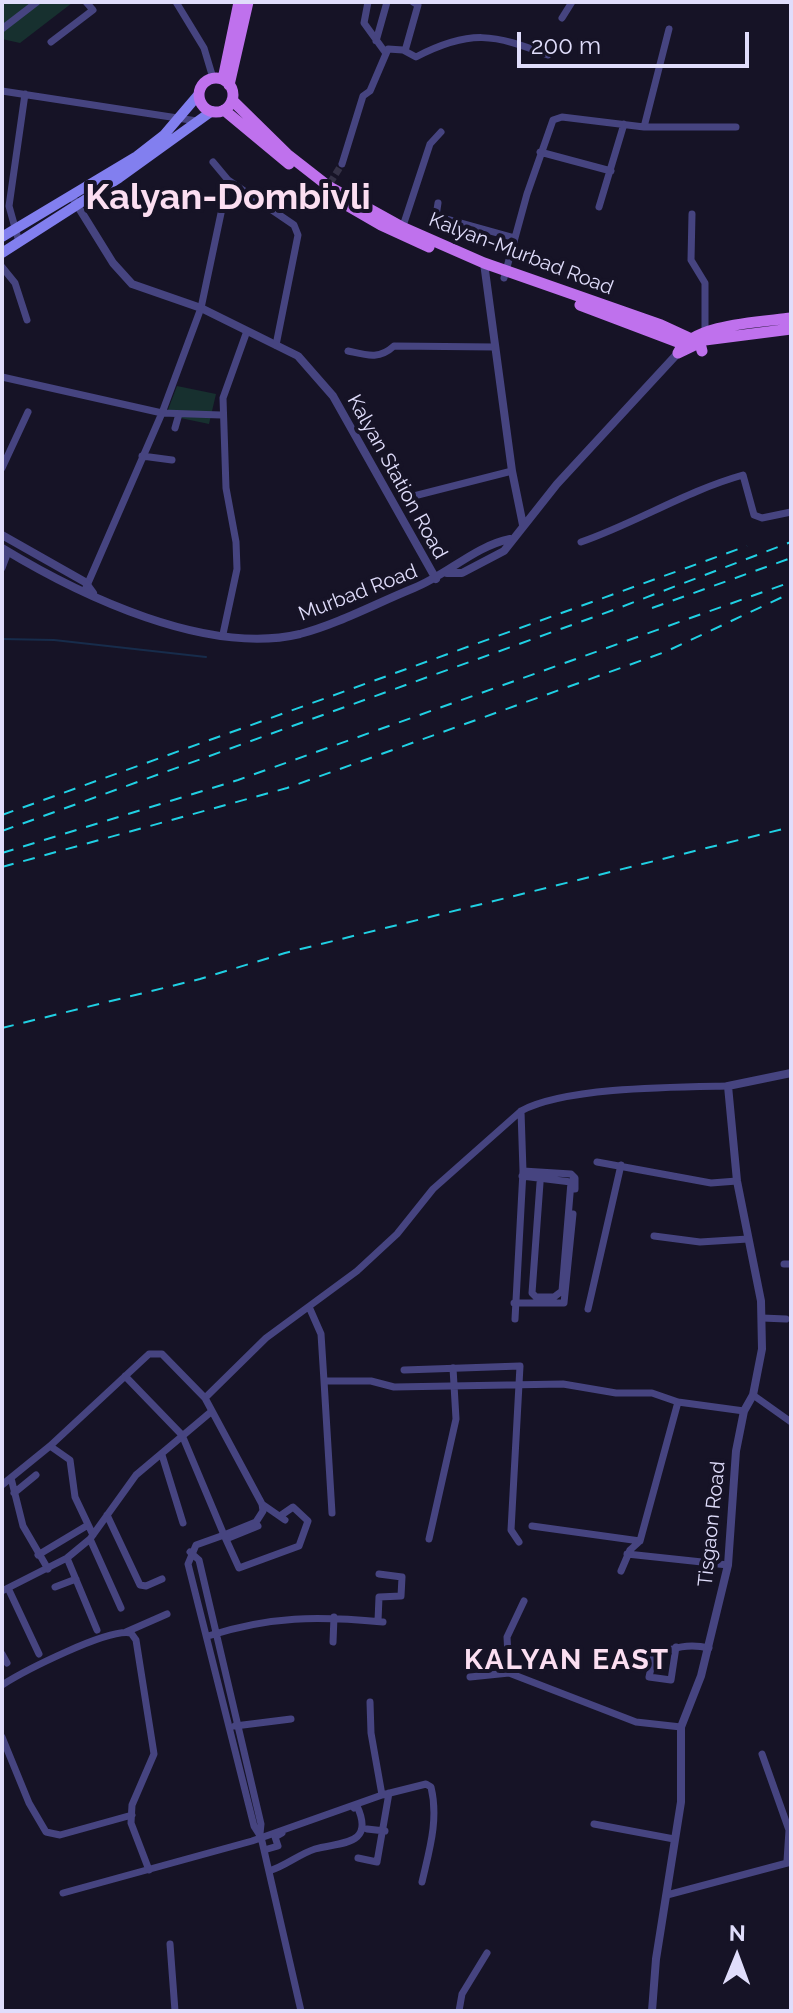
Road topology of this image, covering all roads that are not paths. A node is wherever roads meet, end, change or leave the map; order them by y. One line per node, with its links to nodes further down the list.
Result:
1 (37, 2): 11 (street)
2 (86, 2): 14 (street)
3 (176, 2): 18 (street)
4 (239, 2): 18 (main road)
5 (248, 2): 18 (main road)
6 (368, 2): 13 (street)
7 (387, 2): 13 (street)
8 (413, 2): 15 (street)
9 (572, 2): 10 (street)
10 (562, 18)
11 (2, 29)
12 (669, 29): 26 (street)
13 (376, 41): 16 (street)
14 (51, 42)
15 (405, 51): 16 (street); 17 (street)
16 (385, 52): 32 (street)
17 (548, 55)
18 (222, 81): 21 (main road); 22 (main road)
19 (2, 91): 20 (street)
20 (25, 94): 23 (street); 39 (street)
21 (199, 94): 22 (main road, Kalyan-Murbad Road); 23 (main road)
22 (223, 107): 24 (main road); 40 (main road, Kalyan-Murbad Road)
23 (180, 117): 24 (street); 29 (main road)
24 (199, 121): 29 (main road)
25 (624, 124): 26 (street); 30 (street); 33 (street)
26 (644, 127): 27 (street)
27 (736, 127)
28 (441, 132): 40 (street)
29 (167, 138): 35 (main road)
30 (540, 152): 33 (street); 42 (street)
31 (213, 162): 34 (street)
32 (342, 164)
33 (611, 171): 37 (street)
34 (228, 180): 48 (street); 54 (street)
35 (74, 200): 39 (main road); 43 (main road); 48 (street, Kalyan Station Road)
36 (438, 203): 42 (street)
37 (599, 207)
38 (692, 214): 53 (street)
39 (15, 229): 41 (main road); 43 (street)
40 (401, 230): 46 (main road, Kalyan-Murbad Road)
41 (2, 237)
42 (515, 238): 47 (street)
43 (19, 242): 44 (main road)
44 (2, 253)
45 (2, 267): 50 (street)
46 (485, 267): 47 (main road, Kalyan-Murbad Road); 55 (street)
47 (506, 275): 53 (main road, Kalyan-Murbad Road)
48 (201, 308): 52 (street, Kalyan Station Road); 59 (street)
49 (791, 318): 53 (main road)
50 (27, 320)
51 (791, 329): 53 (main road, Kalyan-Murbad Road)
52 (247, 331): 54 (street, Kalyan Station Road); 61 (street)
53 (695, 344): 69 (street, Murbad Road)
54 (276, 345): 74 (street, Kalyan Station Road)
55 (495, 347): 56 (street); 66 (street)
56 (348, 351)
57 (2, 377): 59 (street)
58 (28, 412): 65 (street)
59 (162, 413): 60 (street); 63 (street)
60 (179, 414): 61 (street); 62 (street)
61 (221, 415): 76 (street)
62 (175, 428)
63 (142, 456): 64 (street); 75 (street)
64 (172, 460)
65 (2, 468)
66 (512, 471): 67 (street); 69 (street)
67 (406, 498)
68 (791, 512): 71 (street)
69 (523, 525): 74 (street, Murbad Road)
70 (2, 535): 75 (street, Murbad Road)
71 (581, 542)
72 (5, 550): 73 (street); 75 (street, Murbad Road)
73 (2, 568)
74 (436, 579): 76 (street, Murbad Road)
75 (88, 591): 76 (street, Murbad Road)
76 (223, 634)
77 (791, 1073): 78 (street)
78 (728, 1086): 79 (street); 83 (street, Tisgaon Road)
79 (521, 1111): 82 (street); 88 (street)
80 (597, 1162): 81 (street)
81 (621, 1165): 83 (street); 89 (street)
82 (523, 1174): 84 (street); 87 (street); 87 (street)
83 (737, 1181): 86 (street, Tisgaon Road)
84 (540, 1183)
85 (654, 1236): 86 (street)
86 (748, 1239): 90 (street, Tisgaon Road)
87 (514, 1303): 91 (street)
88 (310, 1309): 96 (street); 100 (street)
89 (588, 1309)
90 (762, 1318): 92 (street); 99 (street, Tisgaon Road)
91 (515, 1319)
92 (786, 1319)
93 (453, 1368): 94 (street); 97 (street); 98 (street)
94 (404, 1370)
95 (125, 1376): 100 (street); 105 (street); 106 (street)
96 (324, 1381): 98 (street); 113 (street)
97 (520, 1383): 98 (street); 101 (street); 122 (street)
98 (454, 1386): 120 (street)
99 (753, 1395): 103 (street, Tisgaon Road); 104 (street)
100 (205, 1398): 102 (street)
101 (678, 1402): 103 (street); 121 (street)
102 (212, 1411): 105 (street); 112 (street)
103 (744, 1411): 127 (street, Tisgaon Road)
104 (791, 1422)
105 (182, 1435): 107 (street); 119 (street)
106 (50, 1446): 109 (street); 116 (street)
107 (162, 1455): 114 (street); 115 (street)
108 (36, 1475): 111 (street)
109 (11, 1478): 110 (street); 111 (street)
110 (2, 1485)
111 (14, 1493): 125 (street)
112 (262, 1504): 119 (street); 119 (street)
113 (332, 1513)
114 (107, 1515): 118 (street); 132 (street)
115 (183, 1523)
116 (88, 1525): 118 (street); 125 (street)
117 (532, 1526): 121 (street)
118 (92, 1537): 126 (street); 138 (street)
119 (225, 1537): 123 (street)
120 (429, 1539)
121 (640, 1541): 124 (street)
122 (519, 1542)
123 (190, 1552): 135 (street); 136 (street)
124 (627, 1554): 127 (street); 129 (street)
125 (38, 1555): 128 (street)
126 (67, 1558): 128 (street); 131 (street)
127 (728, 1565): 147 (street, Tisgaon Road)
128 (48, 1569): 134 (street)
129 (621, 1571)
130 (379, 1574): 140 (street)
131 (76, 1579): 133 (street); 141 (street)
132 (162, 1579)
133 (55, 1587)
134 (5, 1590): 149 (street)
135 (207, 1591): 136 (street); 143 (street)
136 (196, 1595): 144 (street)
137 (524, 1601): 151 (street)
138 (121, 1608)
139 (167, 1614): 142 (street)
140 (334, 1617): 143 (street); 145 (street)
141 (97, 1630)
142 (126, 1632): 153 (street); 162 (street)
143 (218, 1633): 144 (street); 156 (street)
144 (208, 1636): 157 (street)
145 (333, 1642)
146 (676, 1647): 146 (street); 147 (street)
147 (709, 1648): 158 (street, Tisgaon Road)
148 (2, 1654): 150 (street)
149 (39, 1654)
150 (7, 1663)
151 (509, 1673): 152 (street); 158 (street)
152 (470, 1677)
153 (2, 1685)
154 (370, 1702): 161 (street)
155 (291, 1719): 156 (street)
156 (239, 1725): 157 (street); 167 (street)
157 (229, 1727): 167 (street)
158 (681, 1727): 168 (street, Tisgaon Road)
159 (2, 1737): 162 (street)
160 (762, 1754): 171 (street)
161 (386, 1794): 163 (street); 166 (street); 174 (street)
162 (132, 1815): 172 (street)
163 (314, 1820): 167 (street); 169 (street); 173 (street)
164 (594, 1824): 168 (street)
165 (367, 1829): 166 (street)
166 (385, 1831): 170 (street)
167 (260, 1836): 169 (street); 172 (street)
168 (674, 1839): 176 (street, Tisgaon Road)
169 (264, 1850): 173 (street)
170 (358, 1858)
171 (789, 1861): 176 (street)
172 (149, 1870): 175 (street)
173 (269, 1871): 180 (street)
174 (422, 1882)
175 (63, 1893)
176 (667, 1895): 182 (street, Tisgaon Road)
177 (170, 1944): 179 (street)
178 (487, 1953): 181 (street)
179 (175, 2011)
180 (301, 2011)
181 (459, 2011)
182 (652, 2011)

